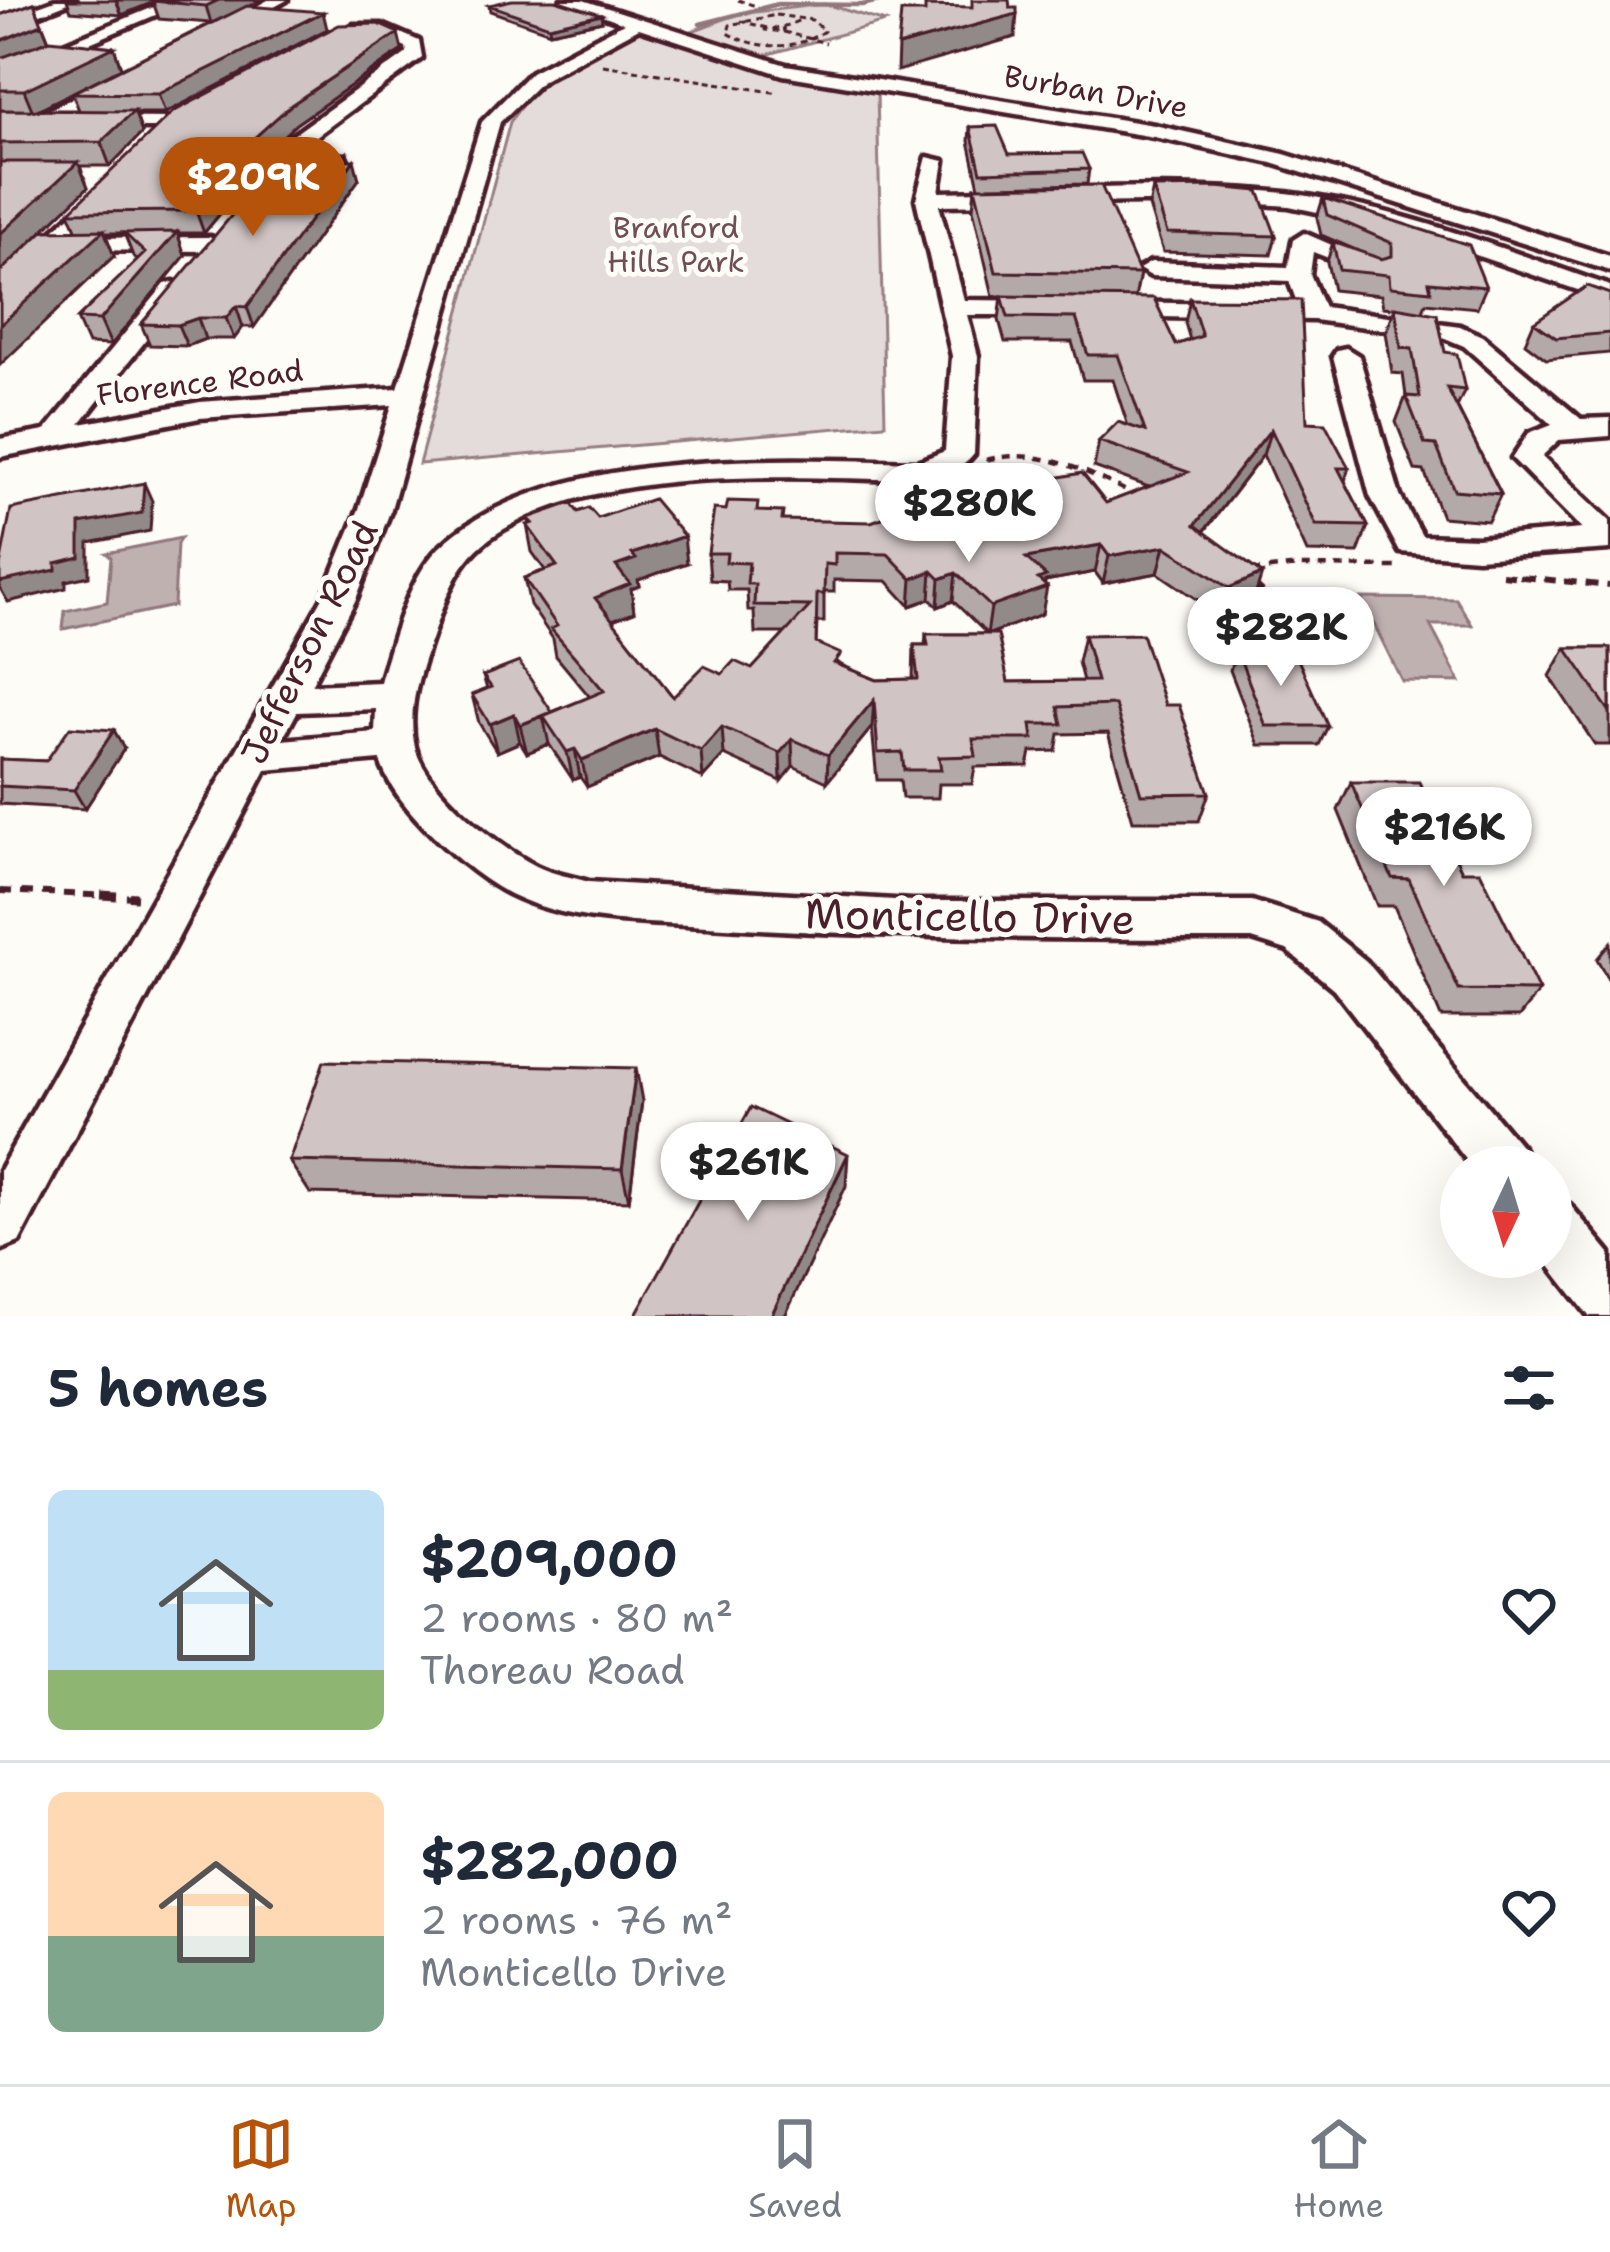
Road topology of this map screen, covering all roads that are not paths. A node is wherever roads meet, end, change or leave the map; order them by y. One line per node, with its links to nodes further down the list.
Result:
1 (69, 0): 6 (street)
2 (184, 0): 10 (street)
3 (280, 0): 8 (street)
4 (568, 0): 5 (street, Burban Drive)
5 (635, 24): 19 (street, Burban Drive); 29 (street, Jefferson Road)
6 (0, 25)
7 (325, 38): 17 (street)
8 (199, 41)
9 (138, 71): 12 (street)
10 (0, 76)
11 (0, 122): 12 (street)
12 (36, 122): 13 (street)
13 (143, 151)
14 (934, 160): 16 (street, Monticello Drive)
15 (81, 176): 18 (street)
16 (927, 199): 23 (street); 26 (street, Monticello Drive)
17 (211, 244): 18 (street); 32 (street)
18 (49, 245): 24 (street)
19 (1610, 265): 23 (street)
20 (1372, 268): 22 (street)
21 (1151, 269): 22 (street)
22 (1298, 274): 27 (street)
23 (1579, 283): 25 (street)
24 (0, 291)
25 (1610, 294)
26 (950, 307): 27 (street); 35 (street, Monticello Drive)
27 (1314, 313): 31 (street)
28 (1346, 356): 34 (street)
29 (410, 395): 32 (street, Florence Road); 36 (street, Jefferson Road)
30 (1610, 427): 31 (street)
31 (1574, 428): 34 (street)
32 (56, 436): 33 (street, Florence Road)
33 (0, 448)
34 (1609, 538)
35 (392, 695): 36 (street); 37 (street, Monticello Drive)
36 (286, 699): 38 (street, Jefferson Road)
37 (394, 744): 38 (street); 39 (street, Monticello Drive)
38 (253, 757): 40 (street, Jefferson Road)
39 (1488, 1146)
40 (0, 1223)
41 (1572, 1250): 42 (street)
42 (1610, 1298)

